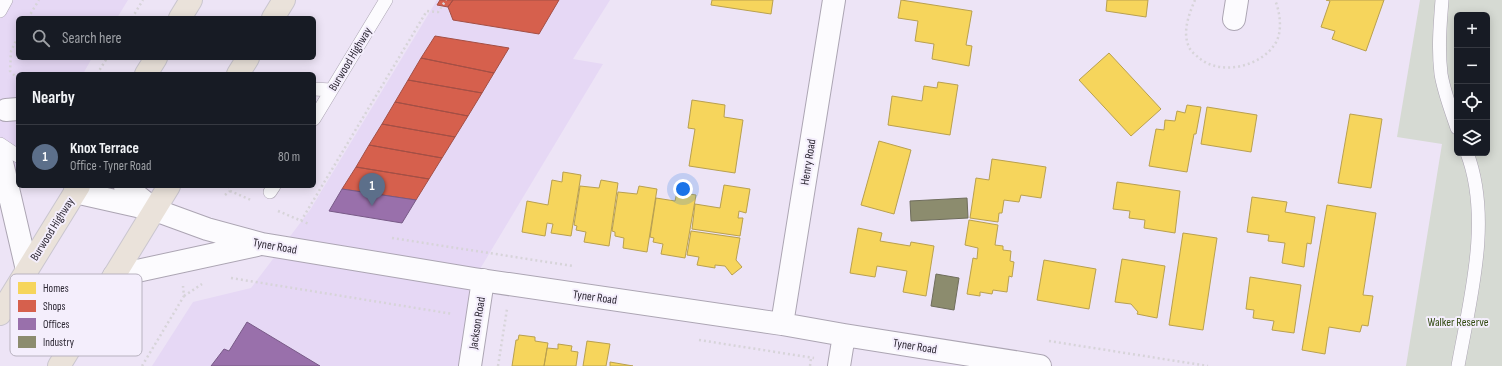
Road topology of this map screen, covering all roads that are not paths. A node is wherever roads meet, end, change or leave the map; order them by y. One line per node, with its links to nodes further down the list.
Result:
1 (6, 0): 7 (lane)
2 (191, 0): 8 (highway)
3 (284, 0): 9 (highway)
4 (386, 0): 15 (lane, Burwood Highway)
5 (834, 0): 34 (street, Henry Road)
6 (1442, 0): 17 (lane)
7 (0, 11)
8 (181, 16)
9 (274, 16)
10 (155, 60): 12 (highway)
11 (247, 60): 13 (highway)
12 (147, 72)
13 (239, 72)
14 (316, 89): 15 (lane)
15 (331, 90): 16 (lane, Burwood Highway)
16 (316, 116)
17 (1454, 120)
18 (0, 144): 20 (lane)
19 (0, 154): 27 (street)
20 (16, 155)
21 (1468, 156): 41 (lane)
22 (73, 188): 25 (street, Tyner Road); 27 (highway, Burwood Highway)
23 (128, 188): 25 (street, Tyner Road)
24 (168, 188): 25 (highway)
25 (155, 210): 26 (street, Tyner Road); 29 (highway)
26 (262, 244): 30 (street); 31 (street, Tyner Road)
27 (27, 270): 28 (highway, Burwood Highway)
28 (25, 274)
29 (115, 274)
30 (123, 274)
31 (483, 280): 34 (street, Tyner Road); 38 (street, Jackson Road)
32 (10, 298): 33 (highway, Burwood Highway)
33 (0, 314)
34 (782, 324): 35 (street, Tyner Road)
35 (844, 335): 39 (street); 40 (street, Tyner Road)
36 (65, 356): 37 (highway)
37 (59, 366)
38 (470, 366)
39 (839, 366)
40 (1040, 366)
41 (1458, 366)

